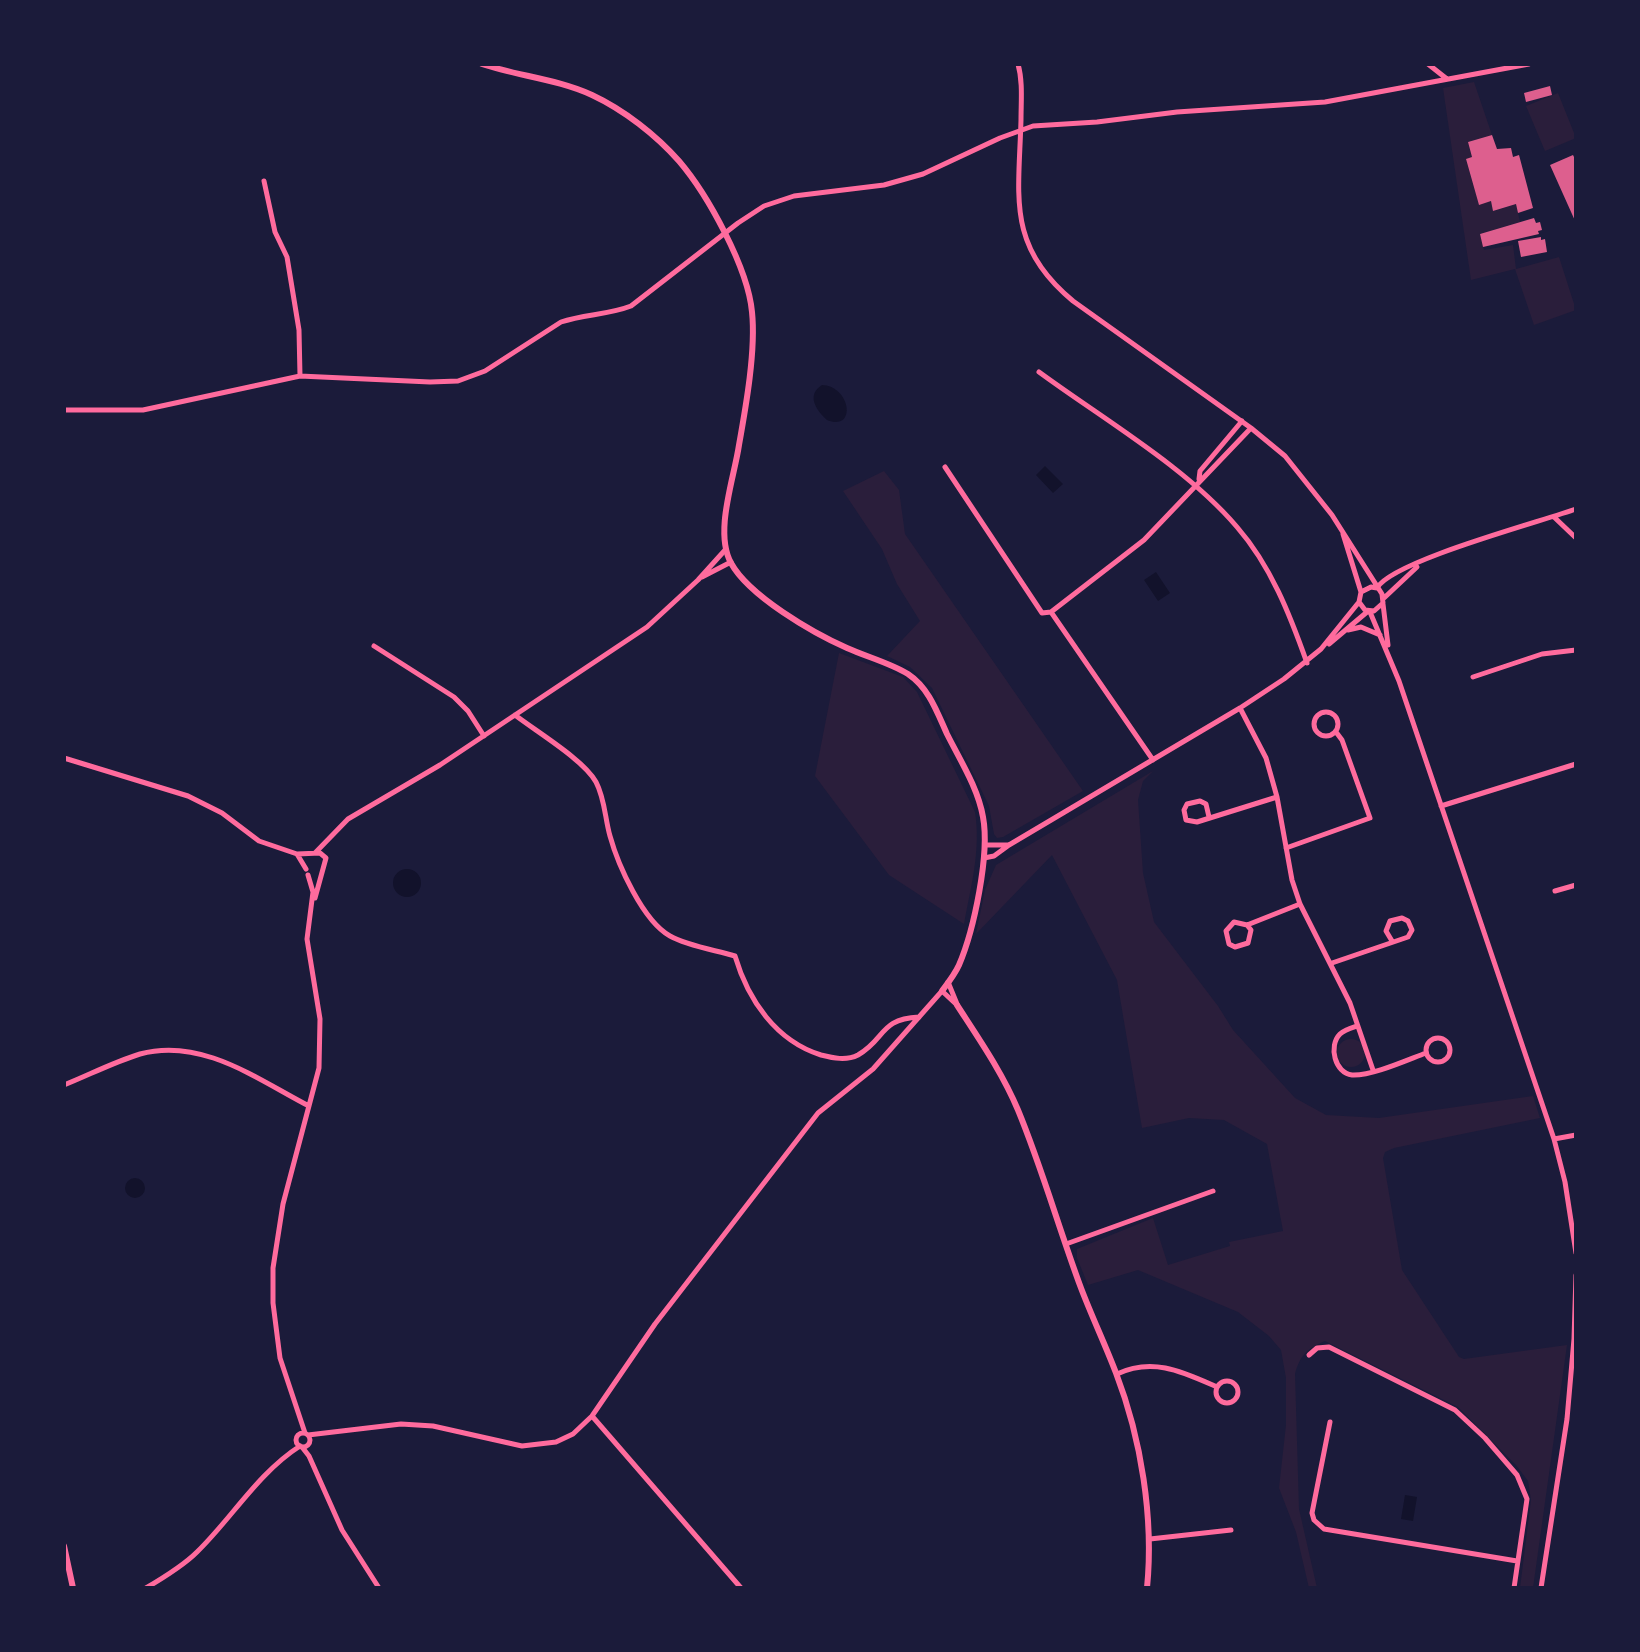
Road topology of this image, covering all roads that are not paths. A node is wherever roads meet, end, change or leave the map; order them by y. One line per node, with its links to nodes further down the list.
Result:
1 (482, 64): 8 (street)
2 (1018, 64): 6 (street)
3 (1428, 64): 5 (street)
4 (1529, 64): 5 (street)
5 (1448, 79): 6 (street)
6 (1020, 131): 8 (street); 12 (street)
7 (264, 181): 10 (street)
8 (724, 234): 10 (street); 20 (street)
9 (1039, 372): 15 (street)
10 (300, 376): 11 (street)
11 (64, 410)
12 (1242, 421): 13 (street); 15 (street)
13 (1251, 428): 15 (street); 18 (street)
14 (945, 467): 29 (street)
15 (1196, 483): 29 (street); 36 (street)
16 (1576, 509): 17 (street)
17 (1554, 517): 19 (street); 21 (street)
18 (1343, 534): 24 (street); 25 (street)
19 (1576, 538)
20 (726, 549): 22 (street); 23 (street)
21 (1424, 561): 24 (street); 26 (street)
22 (731, 562): 23 (street); 49 (street)
23 (698, 580): 39 (street)
24 (1377, 588): 25 (street); 26 (street)
25 (1361, 592): 27 (street)
26 (1383, 601): 28 (street); 34 (street)
27 (1359, 602): 28 (street); 33 (street)
28 (1369, 611): 30 (street); 31 (street)
29 (1051, 612): 43 (street)
30 (1347, 630): 31 (street); 33 (street)
31 (1380, 635): 34 (street)
32 (374, 646): 41 (street)
33 (1321, 649): 36 (street)
34 (1388, 650): 46 (street)
35 (1576, 650): 37 (street)
36 (1307, 663): 38 (street)
37 (1473, 677)
38 (1240, 708): 43 (street); 45 (street)
39 (515, 715): 41 (street); 68 (street)
40 (1336, 732): 40 (street); 51 (street)
41 (484, 736): 48 (street)
42 (64, 758): 53 (street)
43 (1153, 760): 50 (street)
44 (1576, 764): 46 (street)
45 (1277, 797): 47 (street); 51 (street)
46 (1441, 806): 75 (street)
47 (1209, 817): 47 (street)
48 (331, 837): 52 (street); 54 (street)
49 (986, 845): 50 (street); 55 (street)
50 (1009, 845): 55 (street)
51 (1286, 848): 60 (street)
52 (314, 853): 53 (street); 54 (street); 56 (street)
53 (297, 854): 56 (street)
54 (326, 858): 57 (street)
55 (984, 858): 65 (street)
56 (307, 872): 57 (street); 61 (street)
57 (322, 874): 61 (street)
58 (1576, 885): 59 (street)
59 (1555, 891)
60 (1300, 904): 62 (street); 64 (street)
61 (312, 906): 73 (street)
62 (1247, 925): 62 (street)
63 (1392, 941): 63 (street); 64 (street)
64 (1332, 963): 69 (street)
65 (948, 982): 66 (street); 67 (street)
66 (942, 991): 67 (street); 68 (street)
67 (957, 1005): 77 (street)
68 (919, 1017): 83 (street)
69 (1357, 1026): 71 (street); 71 (street)
70 (1426, 1053): 70 (street); 71 (street)
71 (1373, 1070)
72 (64, 1085): 73 (street)
73 (309, 1106): 85 (street)
74 (1576, 1135): 75 (street)
75 (1554, 1139): 78 (street)
76 (1213, 1191): 77 (street)
77 (1066, 1244): 81 (street)
78 (1576, 1253)
79 (1576, 1275): 96 (street)
80 (1309, 1355): 89 (street)
81 (1117, 1374): 82 (street); 87 (street)
82 (1217, 1387): 82 (street)
83 (592, 1416): 85 (street); 93 (street)
84 (1330, 1422): 89 (street)
85 (304, 1440): 91 (street); 92 (street)
86 (1231, 1530): 87 (street)
87 (1150, 1539): 94 (street)
88 (64, 1546): 90 (street)
89 (1517, 1561): 95 (street)
90 (73, 1588)
91 (146, 1588)
92 (379, 1588)
93 (741, 1588)
94 (1147, 1588)
95 (1514, 1588)
96 (1541, 1588)

